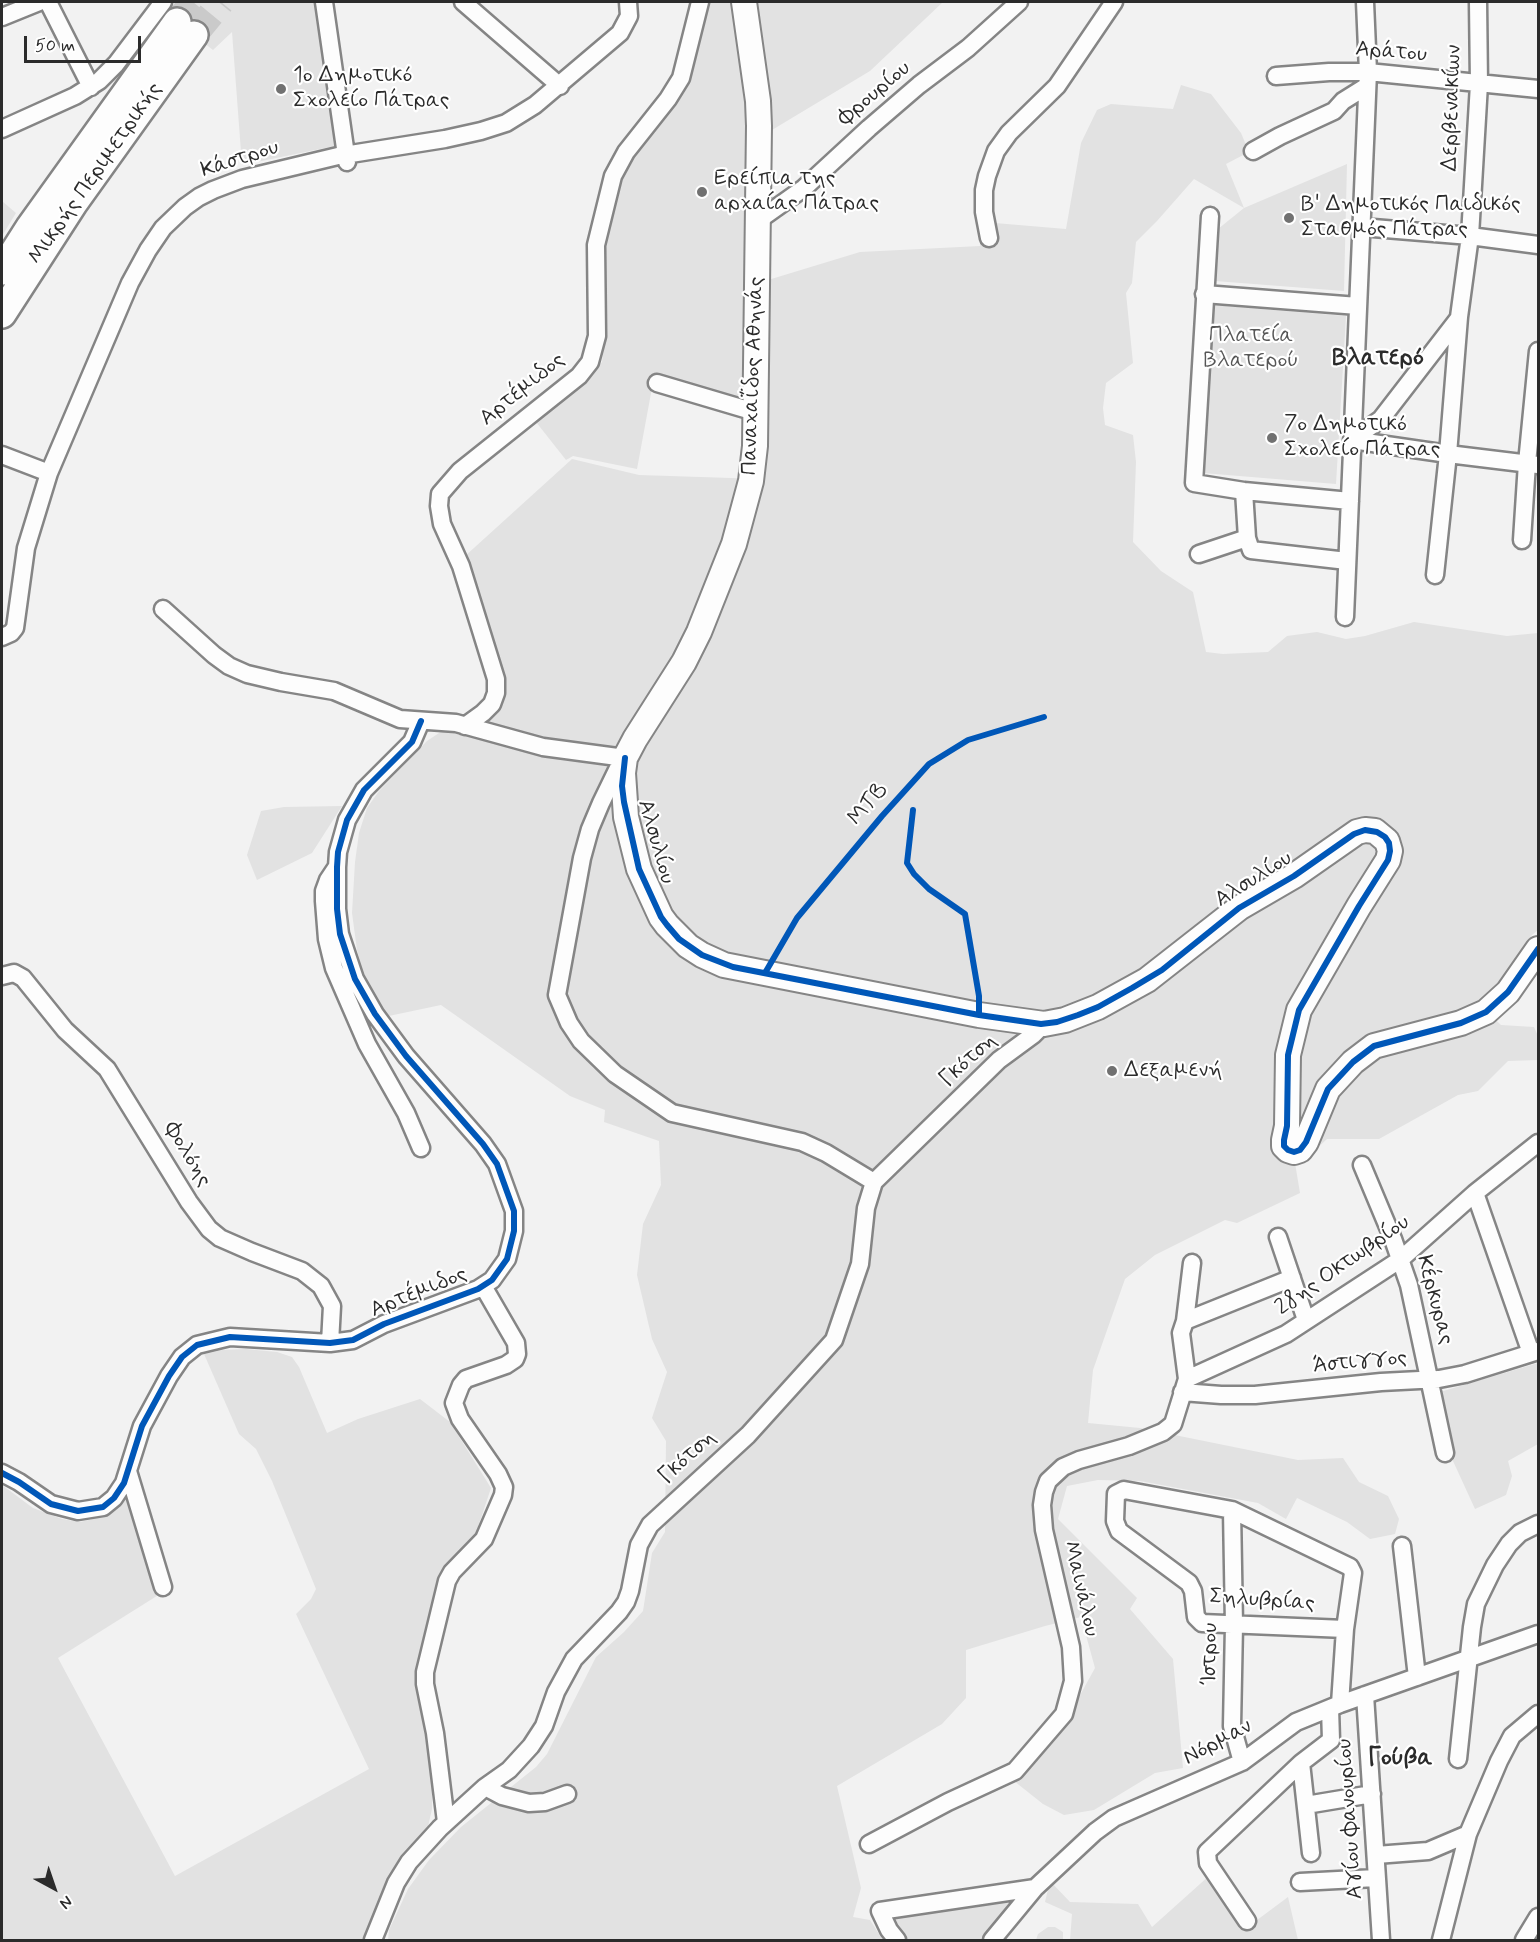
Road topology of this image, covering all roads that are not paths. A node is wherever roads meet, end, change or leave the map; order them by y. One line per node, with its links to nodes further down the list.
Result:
1 (39, 2): 12 (street)
2 (48, 2): 18 (street)
3 (324, 2): 22 (street)
4 (463, 2): 17 (street)
5 (700, 2): 53 (street, Αρτέμιδος)
6 (744, 2): 24 (street, Παναχαΐδος Αθηνάς)
7 (1019, 2): 24 (street, Φρουρίου)
8 (1114, 2): 27 (street)
9 (1365, 2): 15 (street)
10 (1478, 2): 16 (street, Δερβενακίων)
11 (628, 9): 17 (street, Κάστρου)
12 (2, 17)
13 (178, 19): 18 (street); 29 (main road, Μικρής Περιμετρικής); 32 (main road, Μικρής Περιμετρικής)
14 (1276, 76): 15 (street, Αράτου)
15 (1367, 79): 16 (street, Αράτου); 21 (street); 25 (street)
16 (1479, 84): 19 (street, Αράτου); 26 (street, Δερβενακίων)
17 (560, 86): 22 (street, Κάστρου)
18 (91, 87): 20 (street)
19 (1539, 89)
20 (2, 129)
21 (1253, 151)
22 (347, 158): 41 (street, Κάστρου)
23 (1210, 216): 30 (street)
24 (759, 220): 36 (street, Παναχαΐδος Αθηνάς)
25 (1361, 227): 26 (street); 31 (street)
26 (1470, 236): 28 (street); 33 (street, Δερβενακίων)
27 (989, 238)
28 (1539, 245)
29 (2, 272)
30 (1204, 294): 31 (street); 42 (street)
31 (1358, 306): 37 (street)
32 (2, 314)
33 (1459, 317): 37 (street); 38 (street, Δερβενακίων)
34 (1539, 351): 40 (street)
35 (657, 382): 36 (street)
36 (755, 412): 54 (street, Παναχαΐδος Αθηνάς)
37 (1352, 440): 38 (street); 43 (street)
38 (1448, 454): 40 (street); 48 (street, Δερβενακίων)
39 (2, 455): 41 (street)
40 (1533, 464): 45 (street)
41 (49, 472): 51 (street, Κάστρου)
42 (1244, 491): 43 (street); 44 (street)
43 (1350, 501): 47 (street)
44 (1247, 538): 46 (street); 47 (street)
45 (1522, 540)
46 (1199, 554)
47 (1347, 561): 50 (street)
48 (1436, 574)
49 (163, 609): 52 (street)
50 (1345, 617)
51 (4, 636)
52 (421, 722): 53 (street); 55 (street, Αρτέμιδος)
53 (465, 726): 54 (street)
54 (625, 758): 58 (street, Αλσυλίου); 62 (street)
55 (337, 867): 60 (street); 68 (street, Αρτέμιδος)
56 (1539, 949): 58 (street, Αλσυλίου)
57 (2, 976): 71 (street, Φολόης)
58 (1044, 1024): 62 (street, Γκότση)
59 (1539, 1143): 63 (street, 28ης Οκτωβρίου)
60 (421, 1148)
61 (1362, 1165): 65 (street, Κέρκυρας)
62 (874, 1182): 93 (street, Γκότση)
63 (1475, 1193): 65 (street, 28ης Οκτωβρίου); 72 (street)
64 (1278, 1237): 67 (street)
65 (1401, 1259): 69 (street, 28ης Οκτωβρίου); 73 (street, Κέρκυρας)
66 (1192, 1263): 70 (street, Μαινάλου)
67 (1292, 1278): 69 (street); 70 (street)
68 (483, 1286): 71 (street, Αρτέμιδος); 97 (street)
69 (1306, 1320): 74 (street, 28ης Οκτωβρίου)
70 (1185, 1321): 74 (street, Μαινάλου)
71 (330, 1343): 76 (street, Αρτέμιδος)
72 (1535, 1352): 73 (street, Άστιγγος)
73 (1431, 1380): 74 (street, Άστιγγος); 75 (street, Κέρκυρας)
74 (1184, 1386): 99 (street, Μαινάλου)
75 (1445, 1453)
76 (128, 1471): 77 (street, Αρτέμιδος); 81 (street)
77 (2, 1473)
78 (1232, 1510): 82 (street, Ίστρου); 82 (street, Σηλυβρίας); 83 (street)
79 (1539, 1524): 85 (street)
80 (1402, 1546): 86 (street)
81 (163, 1587)
82 (1234, 1625): 83 (street, Σηλυβρίας); 91 (street, Ίστρου)
83 (1345, 1629): 88 (street)
84 (1539, 1634): 85 (street, Νόρμαν)
85 (1470, 1659): 86 (street, Νόρμαν); 90 (street)
86 (1417, 1677): 87 (street, Νόρμαν)
87 (1365, 1695): 88 (street, Νόρμαν); 95 (street, Αγίου Φανουρίου)
88 (1335, 1706): 91 (street, Νόρμαν); 92 (street)
89 (1539, 1714): 98 (street)
90 (1458, 1759)
91 (1242, 1762): 104 (street, Νόρμαν)
92 (1301, 1763): 96 (street); 106 (street)
93 (484, 1787): 94 (street); 97 (street, Γκότση)
94 (567, 1794)
95 (1372, 1794): 96 (street); 101 (street, Αγίου Φανουρίου)
96 (1306, 1805): 100 (street)
97 (446, 1822): 107 (street, Γκότση)
98 (1468, 1834): 101 (street); 111 (street)
99 (869, 1844)
100 (1311, 1853)
101 (1376, 1855): 102 (street, Αγίου Φανουρίου)
102 (1376, 1878): 103 (street); 110 (street, Αγίου Φανουρίου)
103 (1300, 1882)
104 (1035, 1888): 108 (street); 109 (street, Νόρμαν)
105 (1539, 1917): 112 (street)
106 (1247, 1921)
107 (373, 1941)
108 (897, 1941)
109 (992, 1941)
110 (1382, 1941)
111 (1441, 1941)
112 (1524, 1941)

